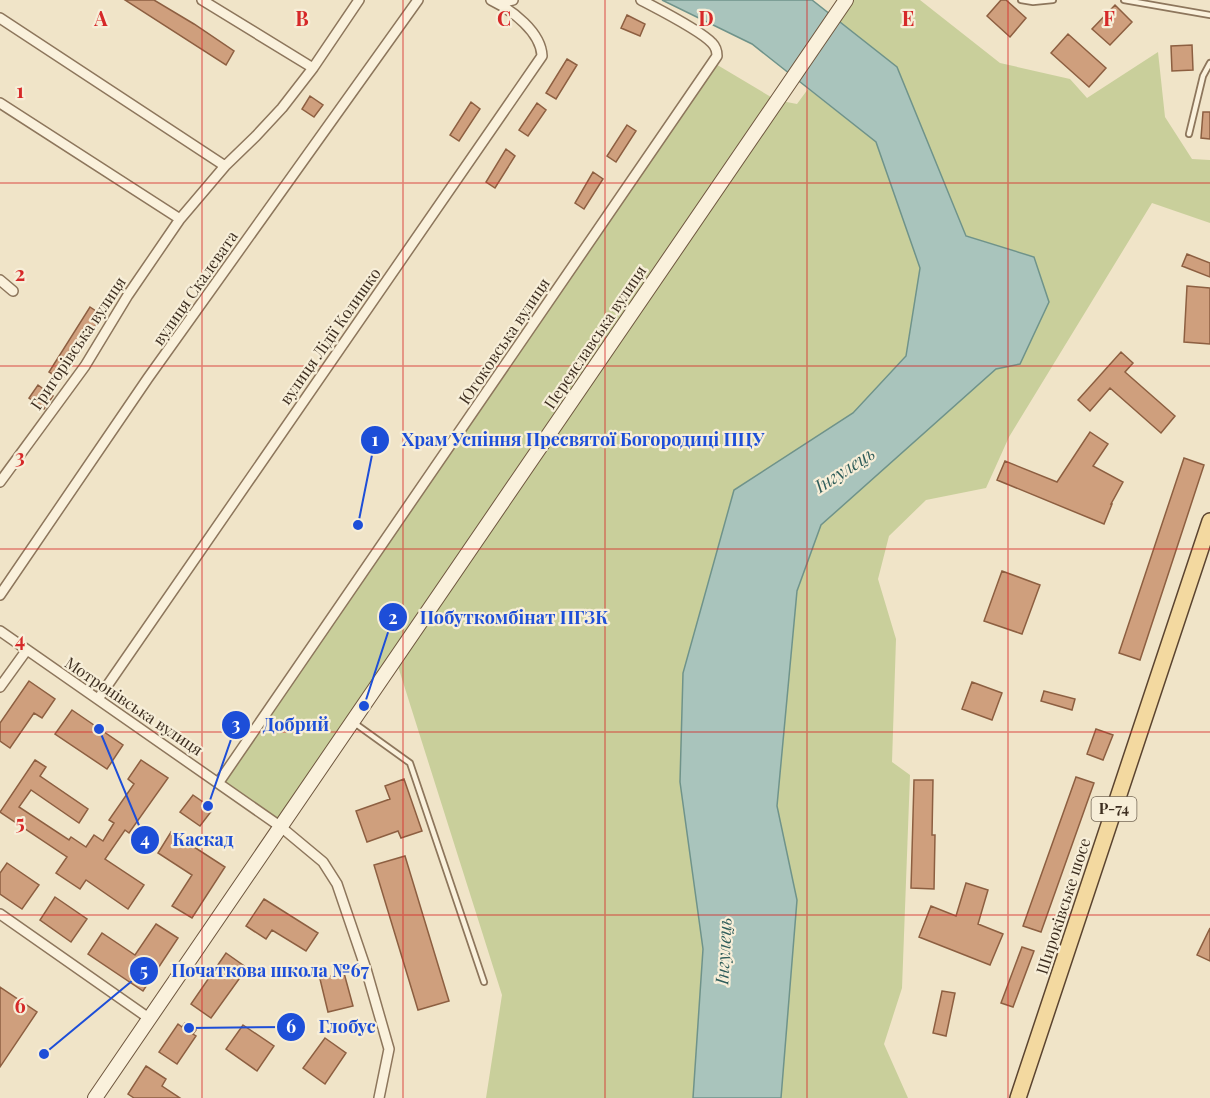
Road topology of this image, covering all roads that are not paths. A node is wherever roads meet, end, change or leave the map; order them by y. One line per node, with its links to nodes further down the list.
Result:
1 (202, 0): 14 (street)
2 (359, 0): 14 (street, Григорівська вулиця)
3 (418, 0): 23 (street, вулиця Скалевата)
4 (513, 0): 10 (street)
5 (641, 0): 29 (street, Югоковська вулиця)
6 (1021, 0): 7 (lane)
7 (1053, 0)
8 (1124, 0): 11 (lane)
9 (846, 1): 28 (street, Переяславська вулиця)
10 (495, 2): 27 (street, вулиця Лідії Колишко)
11 (1210, 15)
12 (0, 18): 17 (street)
13 (1210, 63): 16 (lane)
14 (313, 68): 17 (street, Григорівська вулиця)
15 (0, 102): 18 (street)
16 (1190, 134)
17 (225, 166): 18 (street, Григорівська вулиця)
18 (180, 219): 21 (street, Григорівська вулиця)
19 (0, 280): 20 (street)
20 (13, 291)
21 (0, 482)
22 (1210, 521): 36 (main road, Широківське шосе / Р-74)
23 (0, 596)
24 (0, 632): 25 (street, Мотронівська вулиця)
25 (26, 651): 26 (street); 27 (street, Мотронівська вулиця)
26 (0, 687)
27 (98, 699): 29 (street, Мотронівська вулиця)
28 (353, 722): 30 (street, Переяславська вулиця); 32 (lane)
29 (219, 782): 30 (street, Мотронівська вулиця)
30 (281, 827): 33 (street, Переяславська вулиця); 35 (street, Мотронівська вулиця)
31 (0, 914): 33 (street)
32 (484, 982)
33 (150, 1018): 34 (street, Переяславська вулиця)
34 (95, 1098)
35 (379, 1098)
36 (1018, 1098)

